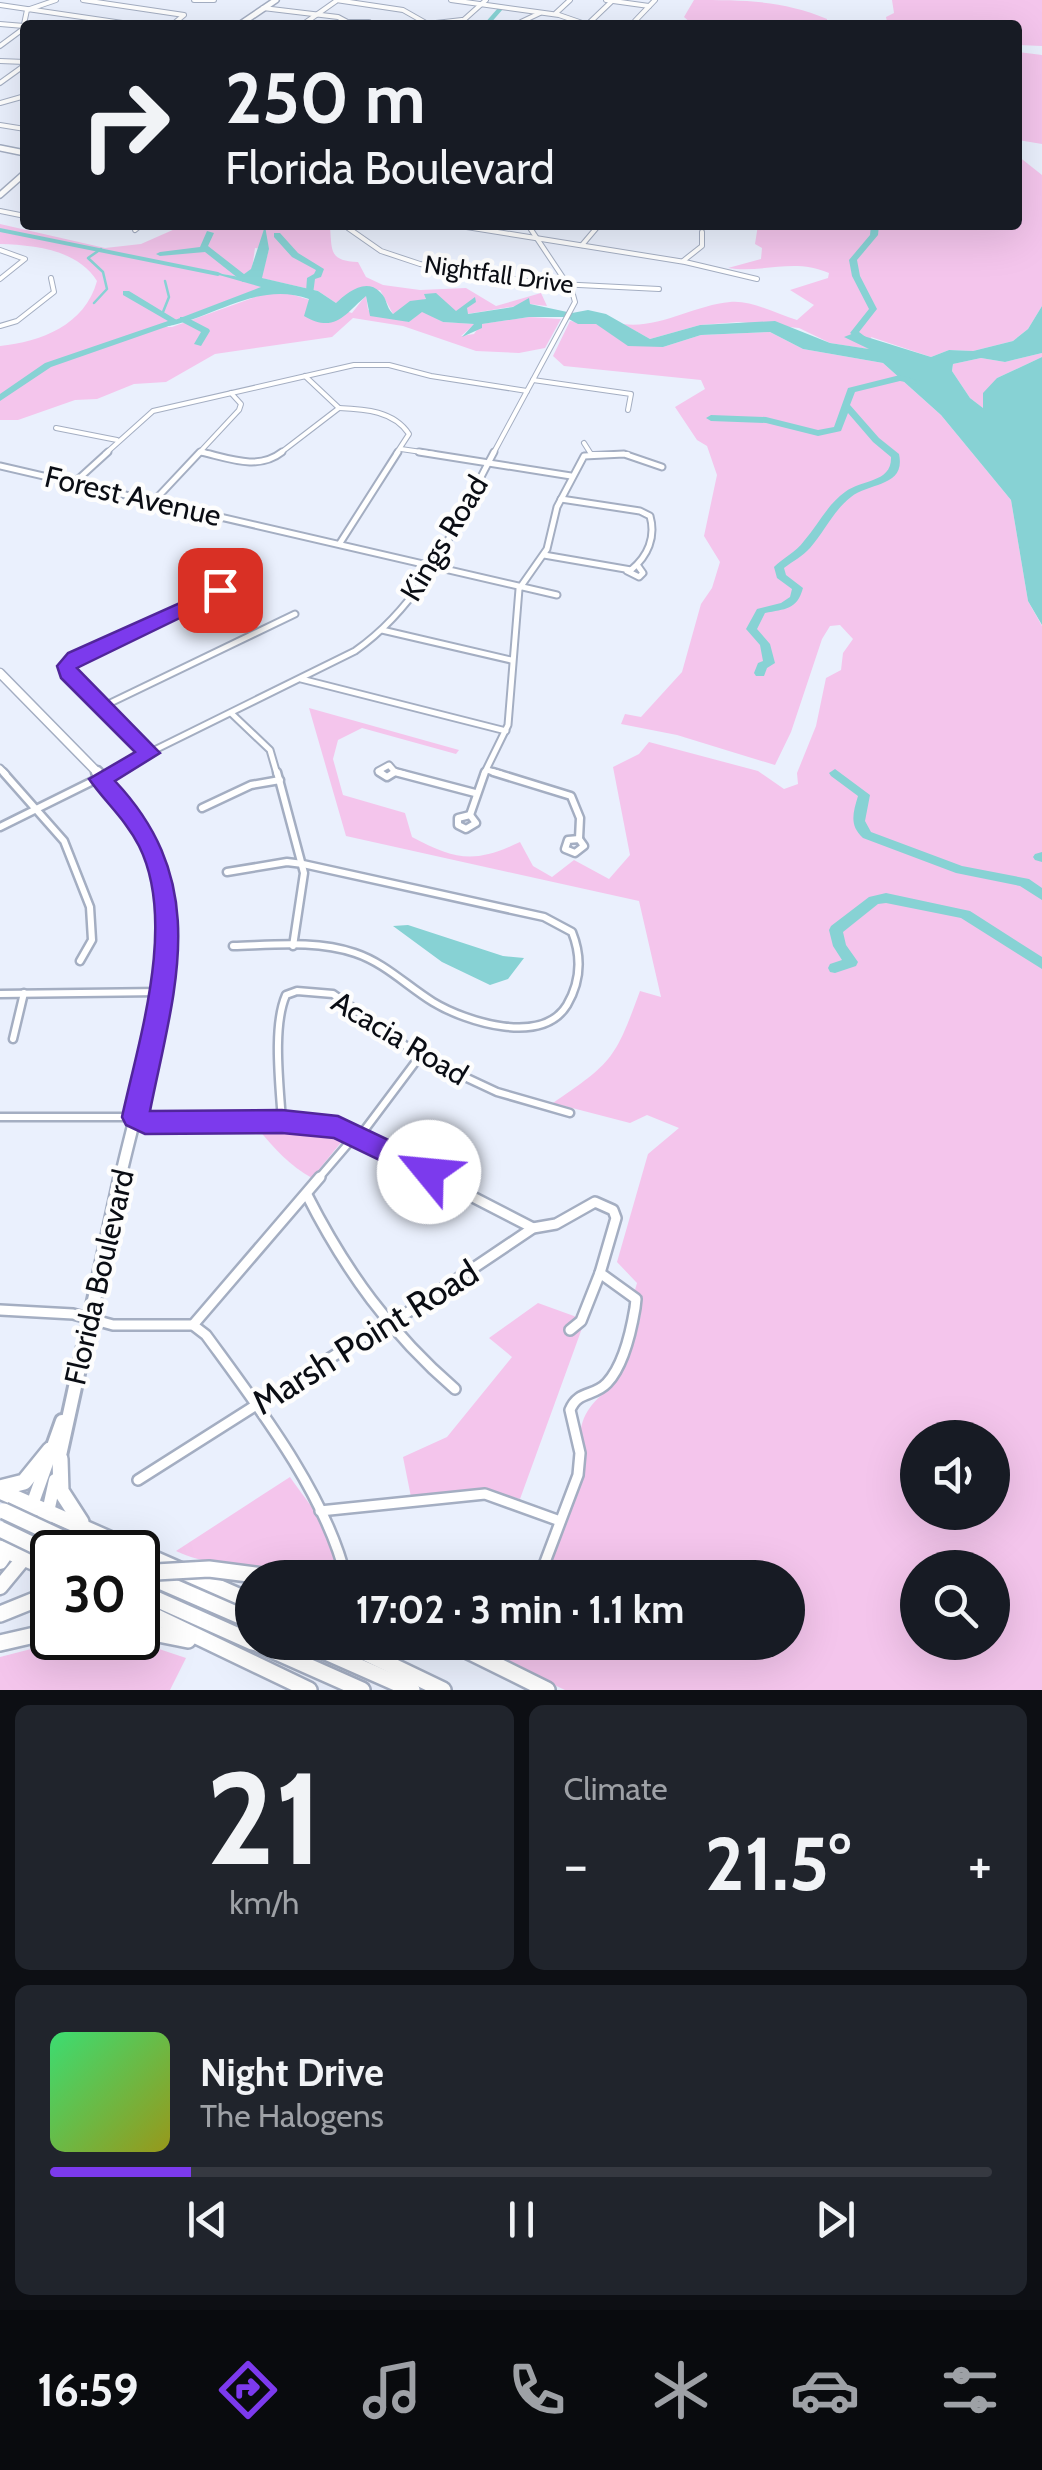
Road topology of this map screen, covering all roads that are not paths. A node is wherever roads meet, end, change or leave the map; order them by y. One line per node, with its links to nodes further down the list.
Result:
1 (56, 0): 18 (street)
2 (83, 0): 24 (street)
3 (194, 0): 4 (street)
4 (214, 0)
5 (276, 0): 16 (street)
6 (337, 0): 21 (street); 28 (street)
7 (451, 0): 13 (street)
8 (486, 0): 13 (street)
9 (528, 0): 17 (street)
10 (570, 0): 20 (street)
11 (610, 0): 15 (street); 32 (street)
12 (655, 0): 15 (street)
13 (481, 4): 17 (street); 29 (street)
14 (0, 5): 18 (street)
15 (649, 6): 33 (street)
16 (263, 8): 21 (street); 25 (street)
17 (518, 9): 19 (street)
18 (27, 10): 22 (street); 23 (street)
19 (540, 12): 20 (street); 30 (street)
20 (555, 14): 31 (street)
21 (315, 16): 26 (street); 27 (street)
22 (25, 20)
23 (100, 20)
24 (178, 20)
25 (246, 20)
26 (309, 20)
27 (336, 20)
28 (421, 20)
29 (462, 20)
30 (525, 20)
31 (572, 20)
32 (592, 20)
33 (635, 20)
34 (20, 29): 35 (street)
35 (0, 46)
36 (20, 67): 37 (street)
37 (0, 83)
38 (20, 178): 39 (street)
39 (0, 195)
40 (351, 230): 52 (street, Nightfall Drive)
41 (483, 230): 45 (street)
42 (530, 230): 45 (street)
43 (596, 230): 46 (street)
44 (702, 232): 48 (street)
45 (535, 239): 46 (street); 52 (street)
46 (582, 245): 48 (street)
47 (0, 250): 50 (street)
48 (682, 262): 51 (street)
49 (51, 278): 54 (street)
50 (0, 279)
51 (756, 280)
52 (568, 285): 53 (street, Nightfall Drive); 56 (street, Kings Road)
53 (659, 289)
54 (0, 326)
55 (305, 376): 57 (street); 58 (street); 59 (street)
56 (533, 380): 57 (street, Kings Road); 60 (street)
57 (527, 391): 67 (street, Kings Road)
58 (230, 392): 62 (street); 65 (street)
59 (339, 408): 64 (street); 65 (street)
60 (628, 410)
61 (56, 428): 62 (street)
62 (118, 440): 71 (street)
63 (584, 443): 66 (street)
64 (402, 449): 67 (street); 74 (street)
65 (201, 452): 73 (street)
66 (592, 454): 69 (street); 70 (street)
67 (488, 463): 70 (street); 76 (street, Kings Road)
68 (1, 467): 71 (street, Forest Avenue)
69 (662, 467)
70 (570, 476): 72 (street)
71 (74, 482): 73 (street, Forest Avenue)
72 (561, 499): 75 (street); 75 (street)
73 (154, 501): 74 (street, Forest Avenue)
74 (340, 544): 76 (street, Forest Avenue)
75 (544, 555): 78 (street)
76 (434, 565): 78 (street, Forest Avenue); 81 (street, Kings Road)
77 (240, 580): 85 (street)
78 (520, 586): 79 (street, Forest Avenue); 82 (street)
79 (557, 595)
80 (295, 614): 85 (street)
81 (382, 630): 82 (street); 84 (street, Kings Road)
82 (510, 660): 87 (street)
83 (0, 673): 92 (street, Florida Boulevard)
84 (300, 679): 86 (street, Kings Road); 87 (street)
85 (102, 707): 88 (street)
86 (231, 714): 88 (street, Kings Road); 93 (street)
87 (506, 731): 90 (street)
88 (150, 753): 92 (street, Kings Road)
89 (0, 768): 96 (street)
90 (488, 770): 94 (street); 99 (street)
91 (395, 772): 94 (street)
92 (100, 779): 96 (street, Kings Road); 105 (street, Florida Boulevard)
93 (280, 780): 95 (street); 100 (street)
94 (475, 793): 97 (street)
95 (202, 808)
96 (37, 809): 98 (street, Kings Road); 104 (street)
97 (470, 815)
98 (0, 827)
99 (579, 839)
100 (303, 864): 101 (street); 103 (street); 103 (street)
101 (227, 872)
102 (233, 946): 103 (street)
103 (293, 946)
104 (80, 961)
105 (162, 992): 106 (street); 112 (street, Florida Boulevard)
106 (24, 993): 107 (street); 108 (street)
107 (0, 994)
108 (13, 1039)
109 (420, 1056): 110 (street, Acacia Road); 113 (street, Acacia Road); 114 (street)
110 (570, 1113)
111 (0, 1117): 112 (street)
112 (136, 1117): 113 (street); 119 (street, Florida Boulevard)
113 (282, 1122): 114 (street)
114 (360, 1136): 115 (street); 116 (street)
115 (307, 1194): 120 (street); 121 (street)
116 (533, 1228): 117 (street, Marsh Point Road); 120 (street, Marsh Point Road)
117 (600, 1273): 122 (street); 132 (street)
118 (0, 1310): 119 (street)
119 (92, 1321): 121 (street); 124 (street, Florida Boulevard)
120 (389, 1325): 123 (street); 125 (street, Marsh Point Road)
121 (193, 1326): 125 (street)
122 (570, 1330)
123 (455, 1389)
124 (69, 1405): 126 (street, Florida Boulevard)
125 (253, 1406): 127 (street, Marsh Point Road); 131 (street)
126 (55, 1454): 128 (highway); 129 (street, Florida Boulevard); 136 (highway)
127 (138, 1480)
128 (0, 1490): 129 (highway)
129 (40, 1508): 135 (highway); 138 (main road)
130 (2, 1510): 134 (highway, bridge)
131 (320, 1512): 132 (street); 139 (street)
132 (560, 1522): 140 (street)
133 (0, 1529): 137 (highway, bridge)
134 (45, 1530)
135 (88, 1530)
136 (94, 1530)
137 (30, 1543)
138 (8, 1555): 145 (main road)
139 (343, 1560)
140 (546, 1560)
141 (160, 1562): 146 (highway)
142 (160, 1571): 143 (highway, bridge)
143 (235, 1572)
144 (160, 1581): 150 (highway)
145 (0, 1586)
146 (235, 1595)
147 (30, 1602): 149 (highway)
148 (160, 1602): 153 (highway)
149 (0, 1614)
150 (235, 1614)
151 (160, 1619): 156 (highway)
152 (160, 1633): 157 (highway)
153 (235, 1634)
154 (30, 1636): 155 (highway)
155 (0, 1643)
156 (235, 1656)
157 (235, 1657)
158 (244, 1660): 163 (highway)
159 (294, 1660): 164 (highway)
160 (344, 1660): 165 (highway)
161 (380, 1660): 166 (highway)
162 (486, 1660): 167 (highway)
163 (308, 1690)
164 (362, 1690)
165 (412, 1690)
166 (442, 1690)
167 (547, 1690)

